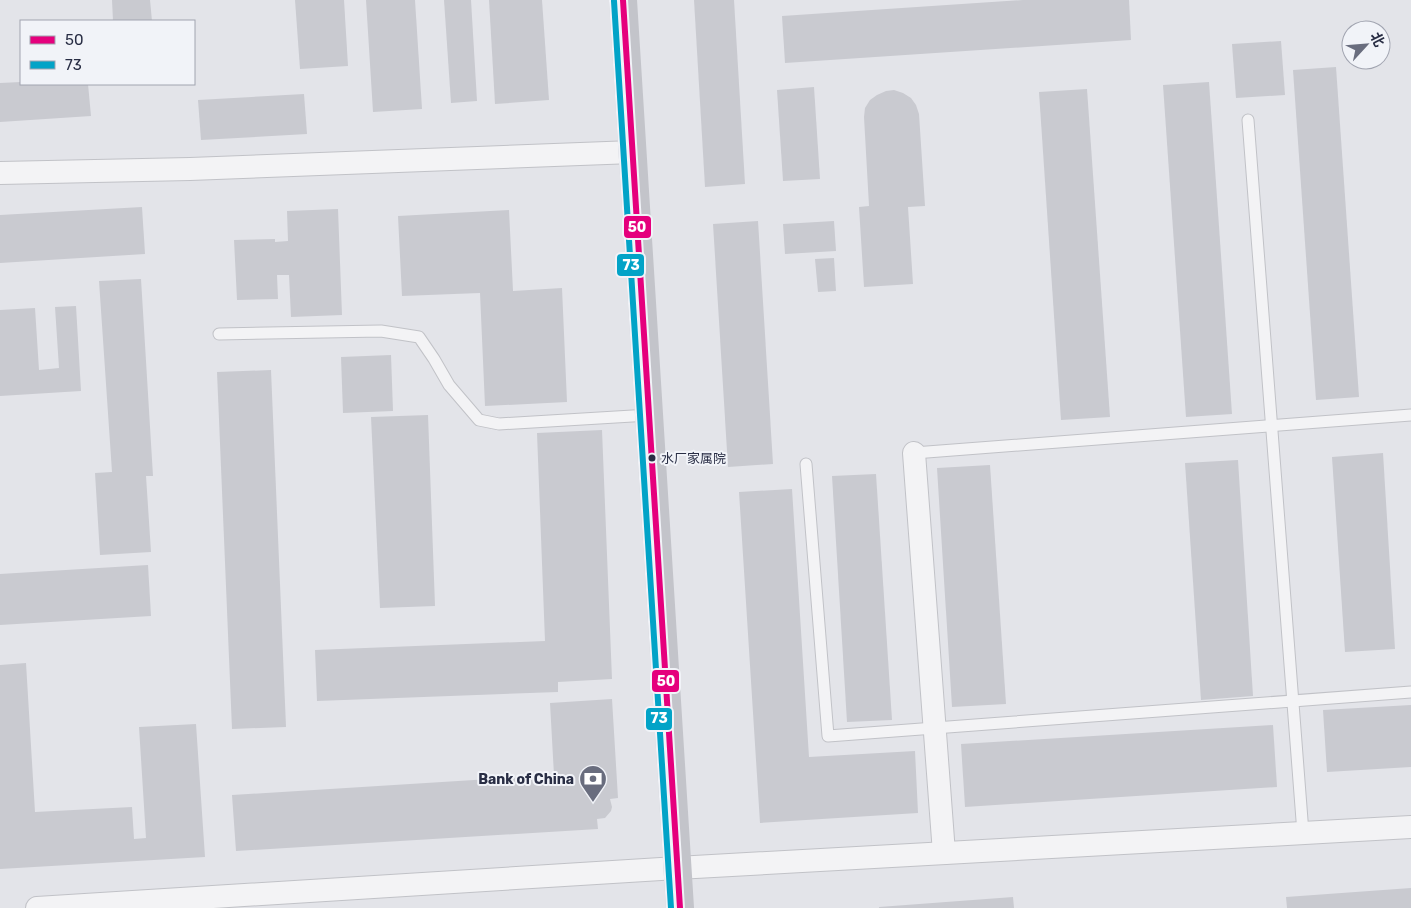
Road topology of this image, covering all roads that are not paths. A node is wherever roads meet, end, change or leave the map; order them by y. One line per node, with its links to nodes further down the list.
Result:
1 (623, 0): 3 (main road)
2 (1248, 120): 8 (lane)
3 (633, 152): 4 (street); 6 (main road)
4 (0, 173)
5 (219, 334): 6 (lane)
6 (649, 415): 17 (main road)
7 (1411, 415): 8 (lane)
8 (1272, 426): 9 (lane); 12 (lane)
9 (914, 453): 13 (street)
10 (806, 464): 13 (lane)
11 (1411, 692): 12 (lane)
12 (1293, 701): 13 (lane); 15 (lane)
13 (934, 728): 16 (street)
14 (1411, 827): 15 (street)
15 (1303, 834): 16 (street)
16 (944, 853): 17 (street)
17 (677, 868): 18 (street); 19 (main road)
18 (37, 908)
19 (680, 908)

